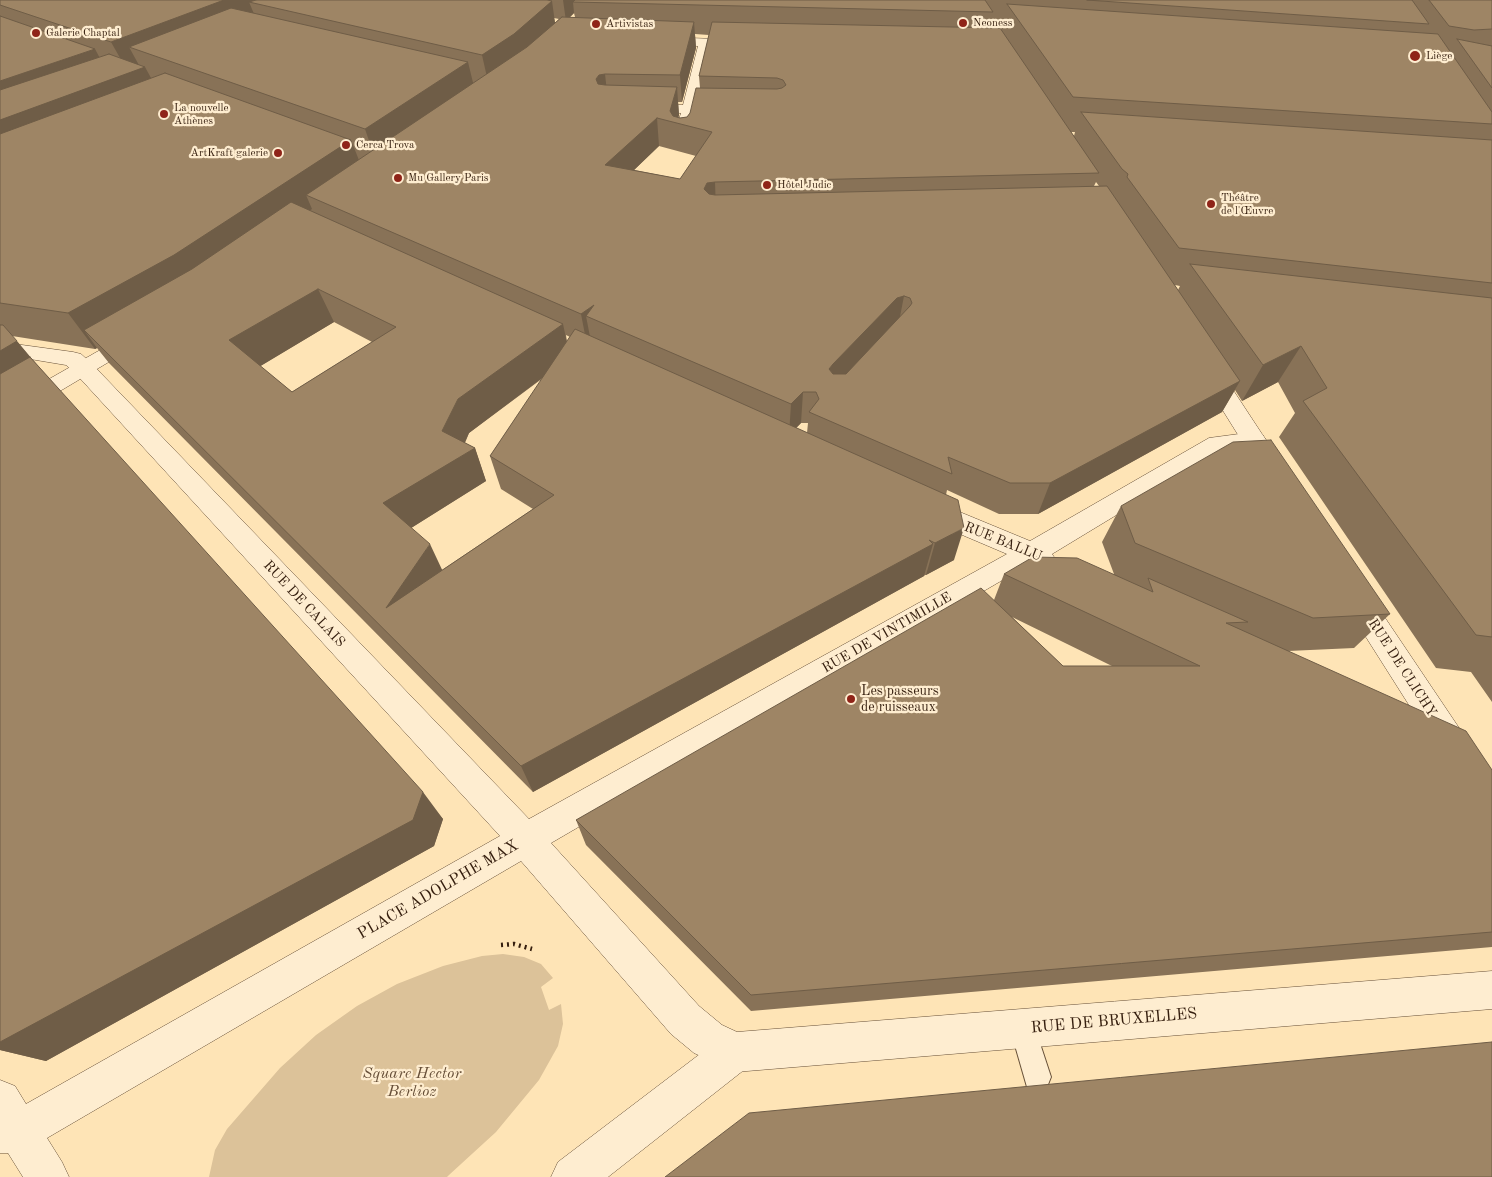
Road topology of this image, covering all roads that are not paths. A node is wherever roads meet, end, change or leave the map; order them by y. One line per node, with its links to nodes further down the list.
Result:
1 (646, 41): 2 (street)
2 (704, 42): 3 (street); 5 (street)
3 (753, 43)
4 (627, 108): 5 (street)
5 (689, 109): 6 (street); 7 (street)
6 (740, 110)
7 (682, 140)
8 (156, 325): 11 (street)
9 (0, 348): 11 (street, RUE DE CALAIS)
10 (1199, 354): 13 (street)
11 (84, 369): 12 (street); 22 (street, RUE DE CALAIS)
12 (0, 417)
13 (1254, 440): 14 (street); 16 (street, RUE DE VINTIMILLE)
14 (1286, 490)
15 (913, 502): 16 (street, RUE BALLU)
16 (1032, 553): 17 (street, RUE BALLU); 22 (street, RUE DE VINTIMILLE)
17 (1064, 567)
18 (1346, 582): 20 (street, RUE DE CLICHY)
19 (1398, 714): 20 (street)
20 (1433, 716): 21 (street, RUE DE CLICHY)
21 (1492, 806)
22 (524, 840): 25 (street, PLACE ADOLPHE MAX); 27 (street, PLACE ADOLPHE MAX)
23 (1492, 990): 24 (street, RUE DE BRUXELLES)
24 (1024, 1028): 25 (street, RUE DE BRUXELLES); 26 (lane)
25 (735, 1052): 29 (street)
26 (1037, 1077)
27 (6, 1121): 28 (street)
28 (47, 1177)
29 (572, 1177)

